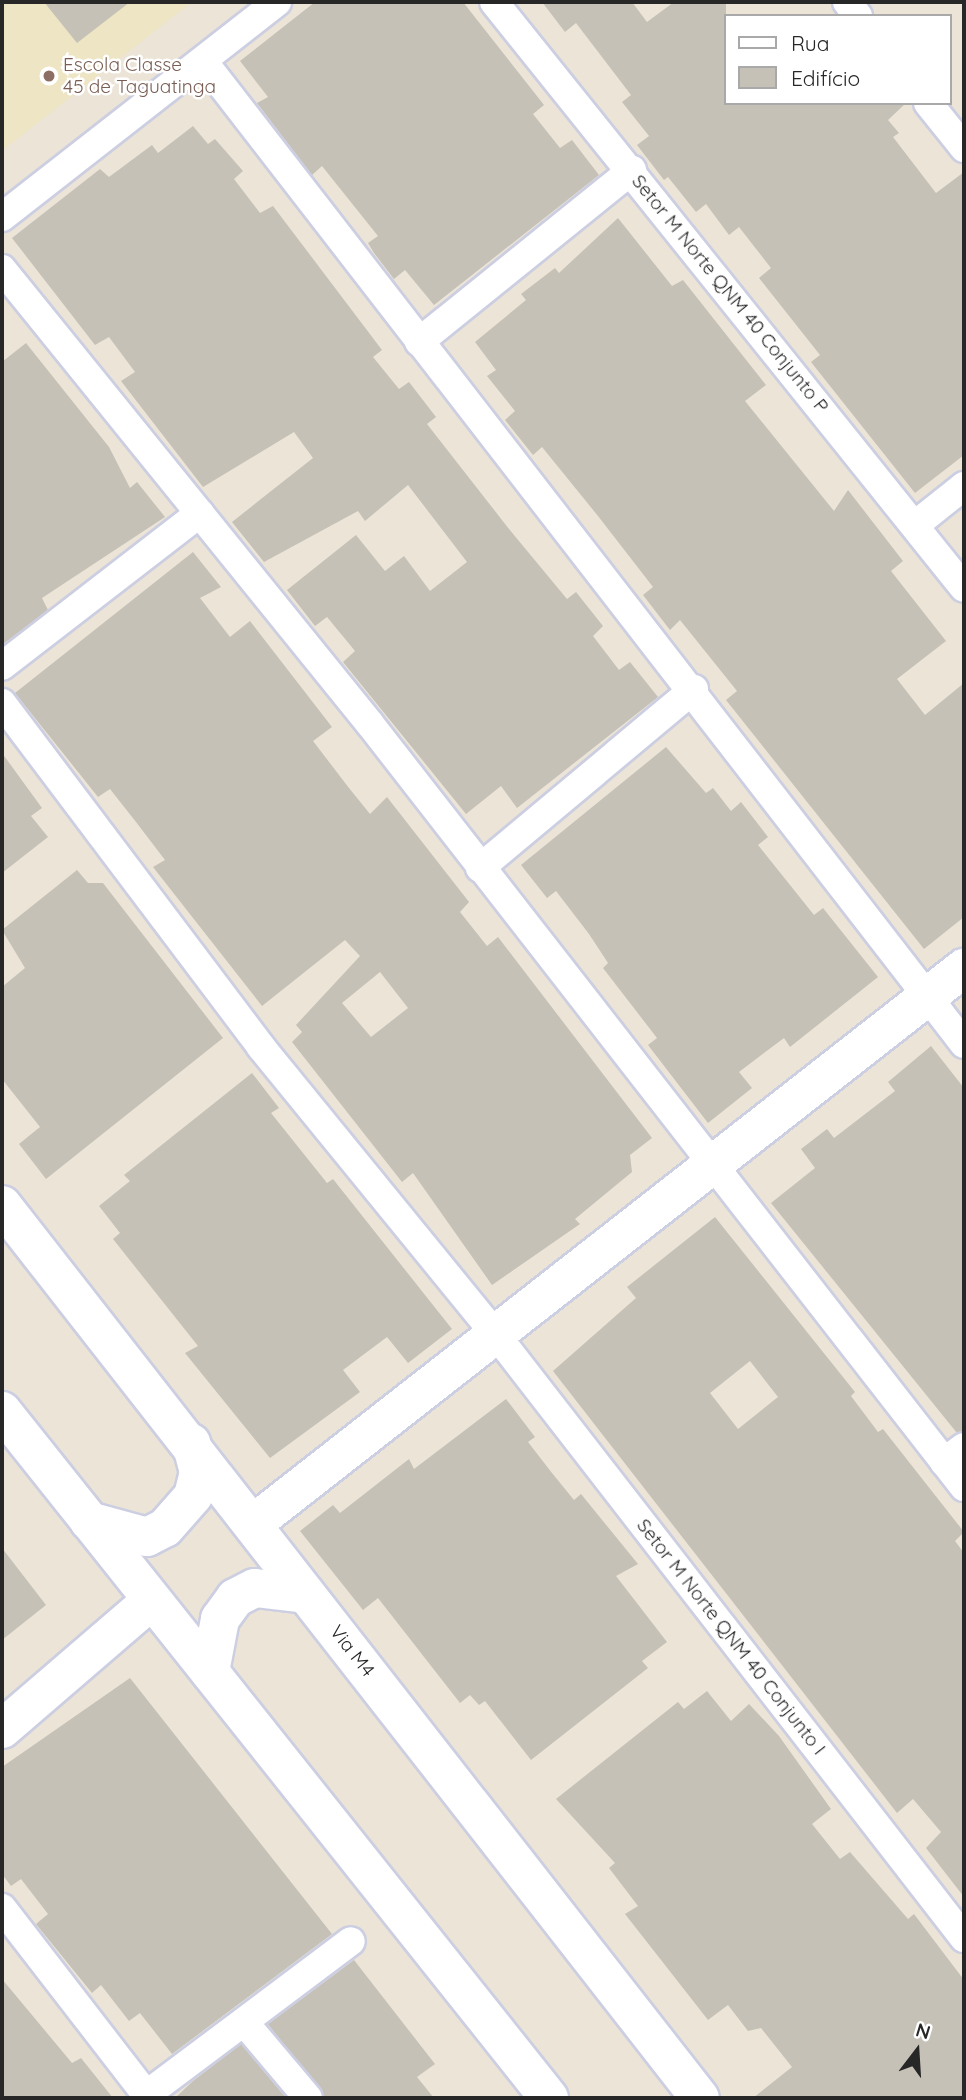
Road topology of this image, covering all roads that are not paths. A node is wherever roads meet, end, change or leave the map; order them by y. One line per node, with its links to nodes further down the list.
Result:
1 (277, 2): 3 (street)
2 (494, 2): 6 (street, Setor M Norte QNM 40 Conjunto P)
3 (203, 61): 7 (street); 9 (street)
4 (930, 105): 5 (street)
5 (964, 148)
6 (632, 170): 9 (street); 12 (street, Setor M Norte QNM 40 Conjunto P)
7 (2, 217)
8 (2, 269): 11 (street)
9 (419, 342): 15 (street)
10 (964, 486): 12 (street)
11 (200, 513): 14 (street); 17 (street)
12 (915, 525): 13 (street, Setor M Norte QNM 40 Conjunto P)
13 (964, 588)
14 (2, 666)
15 (694, 689): 17 (street); 19 (street)
16 (2, 703): 23 (street, Setor M Norte QNM 40 Conjunto I)
17 (480, 868): 21 (street)
18 (964, 968): 19 (main road)
19 (926, 997): 20 (street); 21 (main road)
20 (964, 1044)
21 (712, 1163): 23 (main road); 26 (street)
22 (2, 1205): 25 (main road, Via M4)
23 (497, 1336): 29 (main road); 35 (street, Setor M Norte QNM 40 Conjunto I)
24 (2, 1411): 28 (main road)
25 (191, 1443): 28 (main road); 29 (main road, Via M4)
26 (954, 1454): 27 (street)
27 (964, 1487)
28 (89, 1521): 31 (main road)
29 (253, 1524): 30 (main road, Via M4)
30 (306, 1594): 32 (main road); 41 (main road, Via M4)
31 (151, 1601): 32 (main road); 33 (main road)
32 (210, 1672): 40 (main road)
33 (2, 1728)
34 (2, 1908): 38 (street)
35 (964, 1938)
36 (351, 1941): 37 (street)
37 (244, 2022): 38 (street); 39 (street)
38 (148, 2096)
39 (308, 2098)
40 (549, 2098)
41 (700, 2098)

